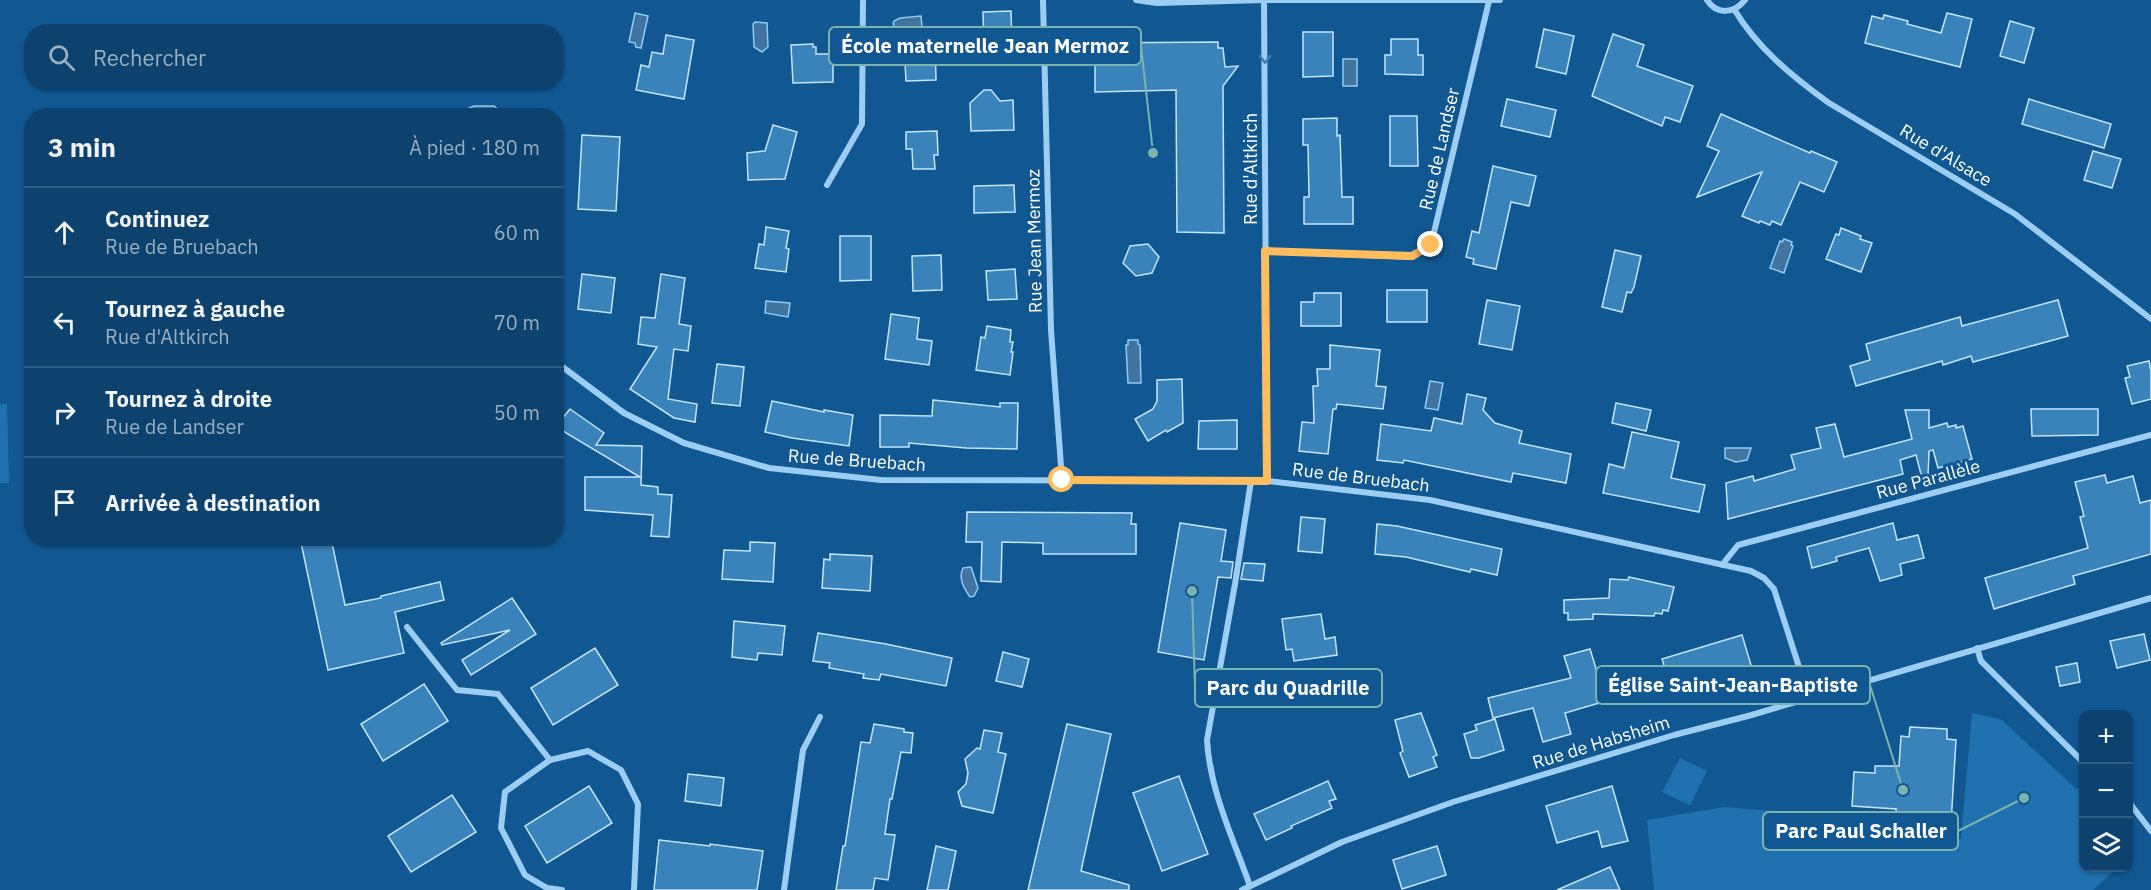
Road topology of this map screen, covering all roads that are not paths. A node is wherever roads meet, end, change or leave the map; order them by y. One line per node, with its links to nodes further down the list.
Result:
1 (862, 0): 10 (street)
2 (1043, 0): 15 (street, Rue Jean Mermoz)
3 (1136, 0): 4 (street)
4 (1264, 0): 8 (street); 11 (street, Rue d'Altkirch, one-way to 11)
5 (1500, 0): 8 (street)
6 (1707, 0): 9 (street)
7 (1745, 0): 9 (street)
8 (1489, 1): 11 (street, Rue de Landser)
9 (1734, 9): 12 (street, Rue d'Alsace)
10 (827, 185)
11 (1265, 251): 17 (street, Rue d'Altkirch)
12 (2151, 319)
13 (564, 368): 15 (street, Rue de Bruebach)
14 (2151, 435): 18 (street, Rue Parallèle)
15 (1062, 480): 16 (street, Rue de Bruebach)
16 (1251, 481): 17 (street, Rue de Bruebach); 28 (street)
17 (1267, 481): 18 (street, Rue de Bruebach)
18 (1722, 565): 22 (street, Rue de Bruebach)
19 (2151, 598): 21 (street, Rue de Habsheim)
20 (408, 627): 25 (street)
21 (1977, 648): 22 (street, Rue de Habsheim); 24 (street)
22 (1809, 698): 28 (street, Rue de Habsheim)
23 (820, 717): 31 (street)
24 (2079, 758)
25 (550, 760): 29 (street); 30 (street)
26 (2133, 808): 27 (street)
27 (2151, 831)
28 (1250, 886): 32 (street, Rue de Habsheim)
29 (562, 890)
30 (634, 890)
31 (784, 890)
32 (1242, 890)

